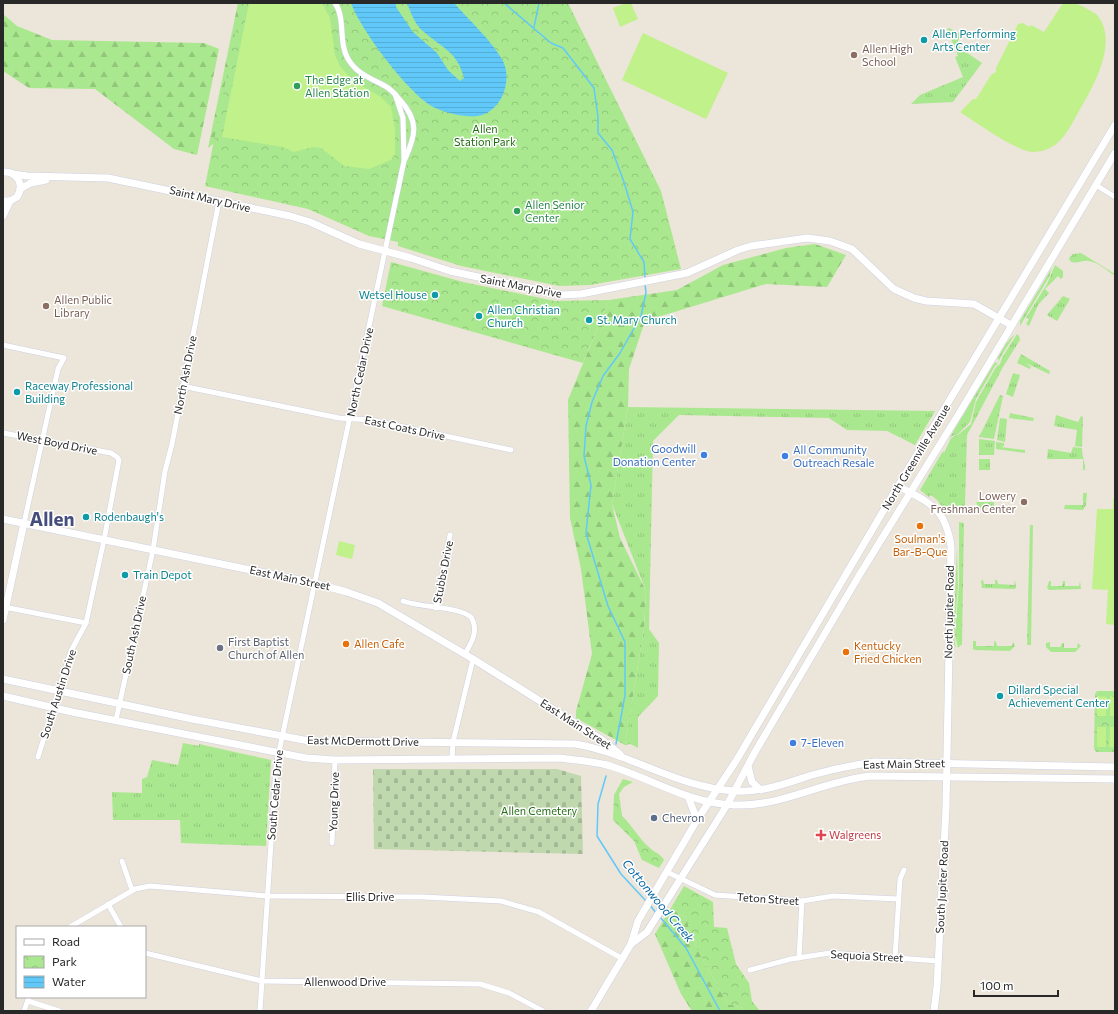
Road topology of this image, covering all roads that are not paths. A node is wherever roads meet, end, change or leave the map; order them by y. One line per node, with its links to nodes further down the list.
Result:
1 (335, 3): 2 (street, North Cedar Drive)
2 (395, 94): 5 (street, North Cedar Drive); 5 (street, North Cedar Drive)
3 (1115, 125): 9 (main road, North Greenville Avenue)
4 (1115, 152): 10 (main road, North Greenville Avenue)
5 (404, 161): 16 (street, North Cedar Drive)
6 (3, 172): 7 (main road, Saint Mary Drive)
7 (13, 174): 8 (main road, Saint Mary Drive); 11 (main road)
8 (58, 177): 11 (main road, Saint Mary Drive); 14 (main road, Saint Mary Drive)
9 (1084, 178): 10 (main road); 17 (main road, North Greenville Avenue)
10 (1096, 185): 12 (street); 18 (main road, North Greenville Avenue)
11 (20, 189): 13 (main road)
12 (1115, 197)
13 (6, 201): 15 (main road)
14 (218, 201): 16 (main road, Saint Mary Drive); 20 (street, North Ash Drive)
15 (3, 216)
16 (386, 251): 17 (main road, Saint Mary Drive); 21 (street, North Cedar Drive)
17 (1000, 318): 18 (main road, Saint Mary Drive); 26 (main road, North Greenville Avenue)
18 (1012, 325): 27 (main road, North Greenville Avenue)
19 (3, 345): 23 (street)
20 (182, 386): 21 (street, East Coats Drive); 32 (street, North Ash Drive)
21 (350, 418): 24 (street, East Coats Drive); 33 (street, North Cedar Drive)
22 (3, 433): 23 (street, West Boyd Drive)
23 (42, 441): 25 (street, West Boyd Drive); 29 (street)
24 (511, 450)
25 (112, 453): 31 (street, South Austin Drive)
26 (898, 486): 27 (main road, North Jupiter Road); 64 (main road, North Greenville Avenue)
27 (911, 493): 54 (main road, North Jupiter Road); 56 (main road, North Greenville Avenue)
28 (3, 519): 29 (main road, East Main Street)
29 (24, 523): 31 (main road, East Main Street); 35 (main road)
30 (450, 535): 36 (street, Stubbs Drive)
31 (104, 540): 32 (main road, East Main Street); 38 (street, South Austin Drive)
32 (153, 550): 33 (main road, East Main Street); 44 (street, South Ash Drive)
33 (314, 583): 39 (main road, East Main Street); 47 (street, South Cedar Drive)
34 (403, 601): 36 (street)
35 (4, 607): 37 (main road); 38 (street)
36 (436, 608): 39 (street)
37 (3, 620)
38 (86, 624): 42 (street, South Austin Drive)
39 (465, 654): 40 (main road, East Main Street)
40 (473, 659): 48 (street); 51 (main road, East Main Street)
41 (3, 679): 42 (main road, East McDermott Drive)
42 (58, 691): 44 (main road, East McDermott Drive); 45 (street, South Austin Drive)
43 (3, 696): 45 (main road, East McDermott Drive)
44 (120, 704): 46 (street, South Ash Drive); 47 (main road, East McDermott Drive)
45 (53, 708): 46 (main road, East McDermott Drive); 50 (street, South Austin Drive)
46 (116, 720): 49 (main road, East McDermott Drive)
47 (281, 737): 48 (main road, East McDermott Drive); 49 (street, South Cedar Drive)
48 (453, 742): 51 (main road, East McDermott Drive); 52 (street)
49 (279, 753): 53 (main road, East McDermott Drive); 77 (street, South Cedar Drive)
50 (38, 757)
51 (622, 757): 64 (main road, East Main Street)
52 (452, 758): 53 (main road, East McDermott Drive); 55 (main road, East McDermott Drive)
53 (335, 760): 71 (street, Young Drive)
54 (948, 763): 57 (main road, East Main Street); 58 (main road, East Main Street); 60 (main road, South Jupiter Road)
55 (608, 766): 67 (main road, East Main Street)
56 (748, 766): 65 (main road); 66 (main road, North Greenville Avenue)
57 (848, 766): 61 (main road); 65 (main road, East Main Street)
58 (1084, 766): 59 (main road, East Main Street); 62 (main road)
59 (1115, 767)
60 (947, 777): 61 (main road, East Main Street); 62 (main road, East Main Street); 88 (main road, South Jupiter Road)
61 (851, 779): 69 (main road, East Main Street)
62 (1084, 779): 63 (main road, East Main Street)
63 (1115, 779)
64 (717, 790): 66 (main road, East Main Street); 68 (main road, North Greenville Avenue)
65 (761, 790): 66 (main road, East Main Street)
66 (734, 791): 69 (main road, North Greenville Avenue)
67 (688, 796): 68 (main road, East Main Street); 70 (main road)
68 (709, 801): 69 (main road, East Main Street); 70 (main road, North Greenville Avenue)
69 (727, 805): 75 (main road, North Greenville Avenue)
70 (697, 820): 74 (main road, North Greenville Avenue)
71 (332, 843)
72 (122, 861): 76 (street)
73 (904, 870): 78 (street)
74 (667, 872): 75 (street, Teton Street); 83 (main road, North Greenville Avenue)
75 (680, 878): 79 (street, Teton Street); 83 (main road, North Greenville Avenue)
76 (132, 890): 77 (street, Ellis Drive); 80 (street, Ellis Drive)
77 (267, 896): 87 (street, Ellis Drive); 90 (street, South Cedar Drive)
78 (898, 899): 79 (street, Teton Street); 85 (street)
79 (802, 902): 86 (street)
80 (108, 904): 81 (street, Ellis Drive); 82 (street)
81 (72, 926)
82 (120, 926)
83 (631, 944): 87 (main road)
84 (146, 953): 90 (street, Allenwood Drive)
85 (895, 957): 86 (street, Sequoia Street); 88 (street, Sequoia Street)
86 (799, 958): 89 (street, Sequoia Street)
87 (623, 959): 96 (main road)
88 (938, 960): 97 (main road, South Jupiter Road)
89 (750, 970)
90 (262, 982): 94 (street, South Cedar Drive); 95 (street, Allenwood Drive)
91 (28, 999): 92 (street); 93 (street)
92 (24, 1011)
93 (59, 1011)
94 (260, 1011)
95 (543, 1011)
96 (591, 1011)
97 (934, 1011)

